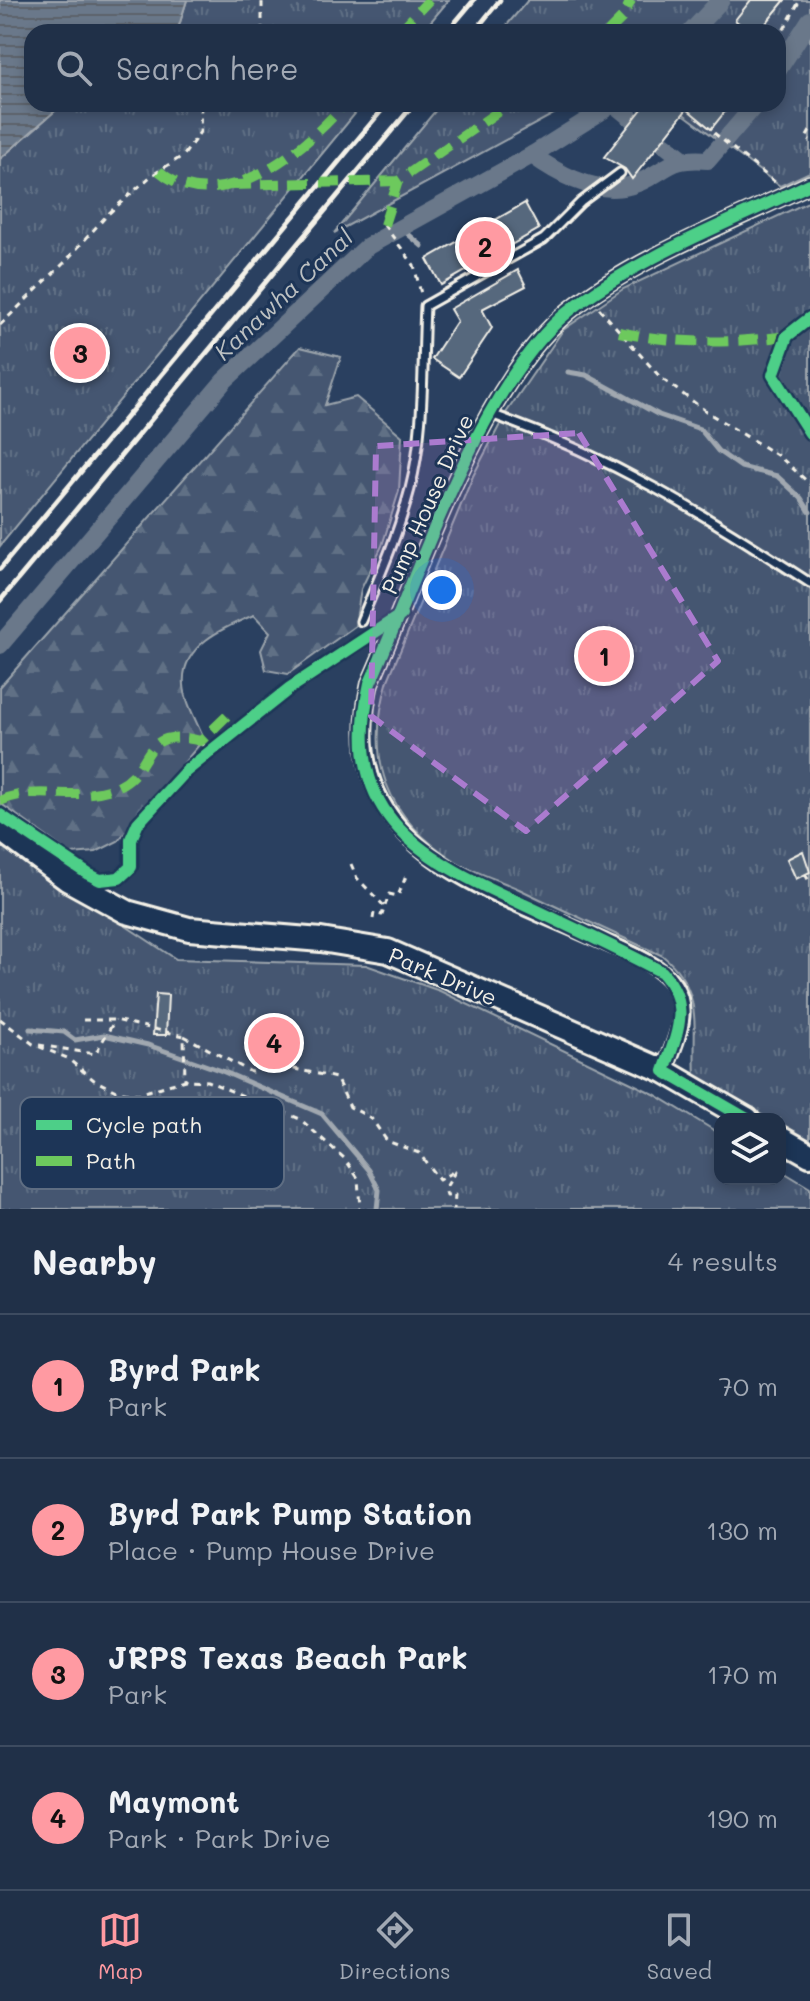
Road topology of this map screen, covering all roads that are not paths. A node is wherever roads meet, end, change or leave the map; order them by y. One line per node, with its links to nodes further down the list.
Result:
1 (620, 173): 5 (lane)
2 (810, 184): 3 (street, Pump House Drive)
3 (488, 413): 4 (lane); 7 (street, Pump House Drive)
4 (810, 583)
5 (361, 621)
6 (0, 829): 7 (main road, Park Drive)
7 (664, 1071): 8 (main road, Park Drive)
8 (737, 1113)
9 (786, 1141): 10 (main road)
10 (810, 1155)

